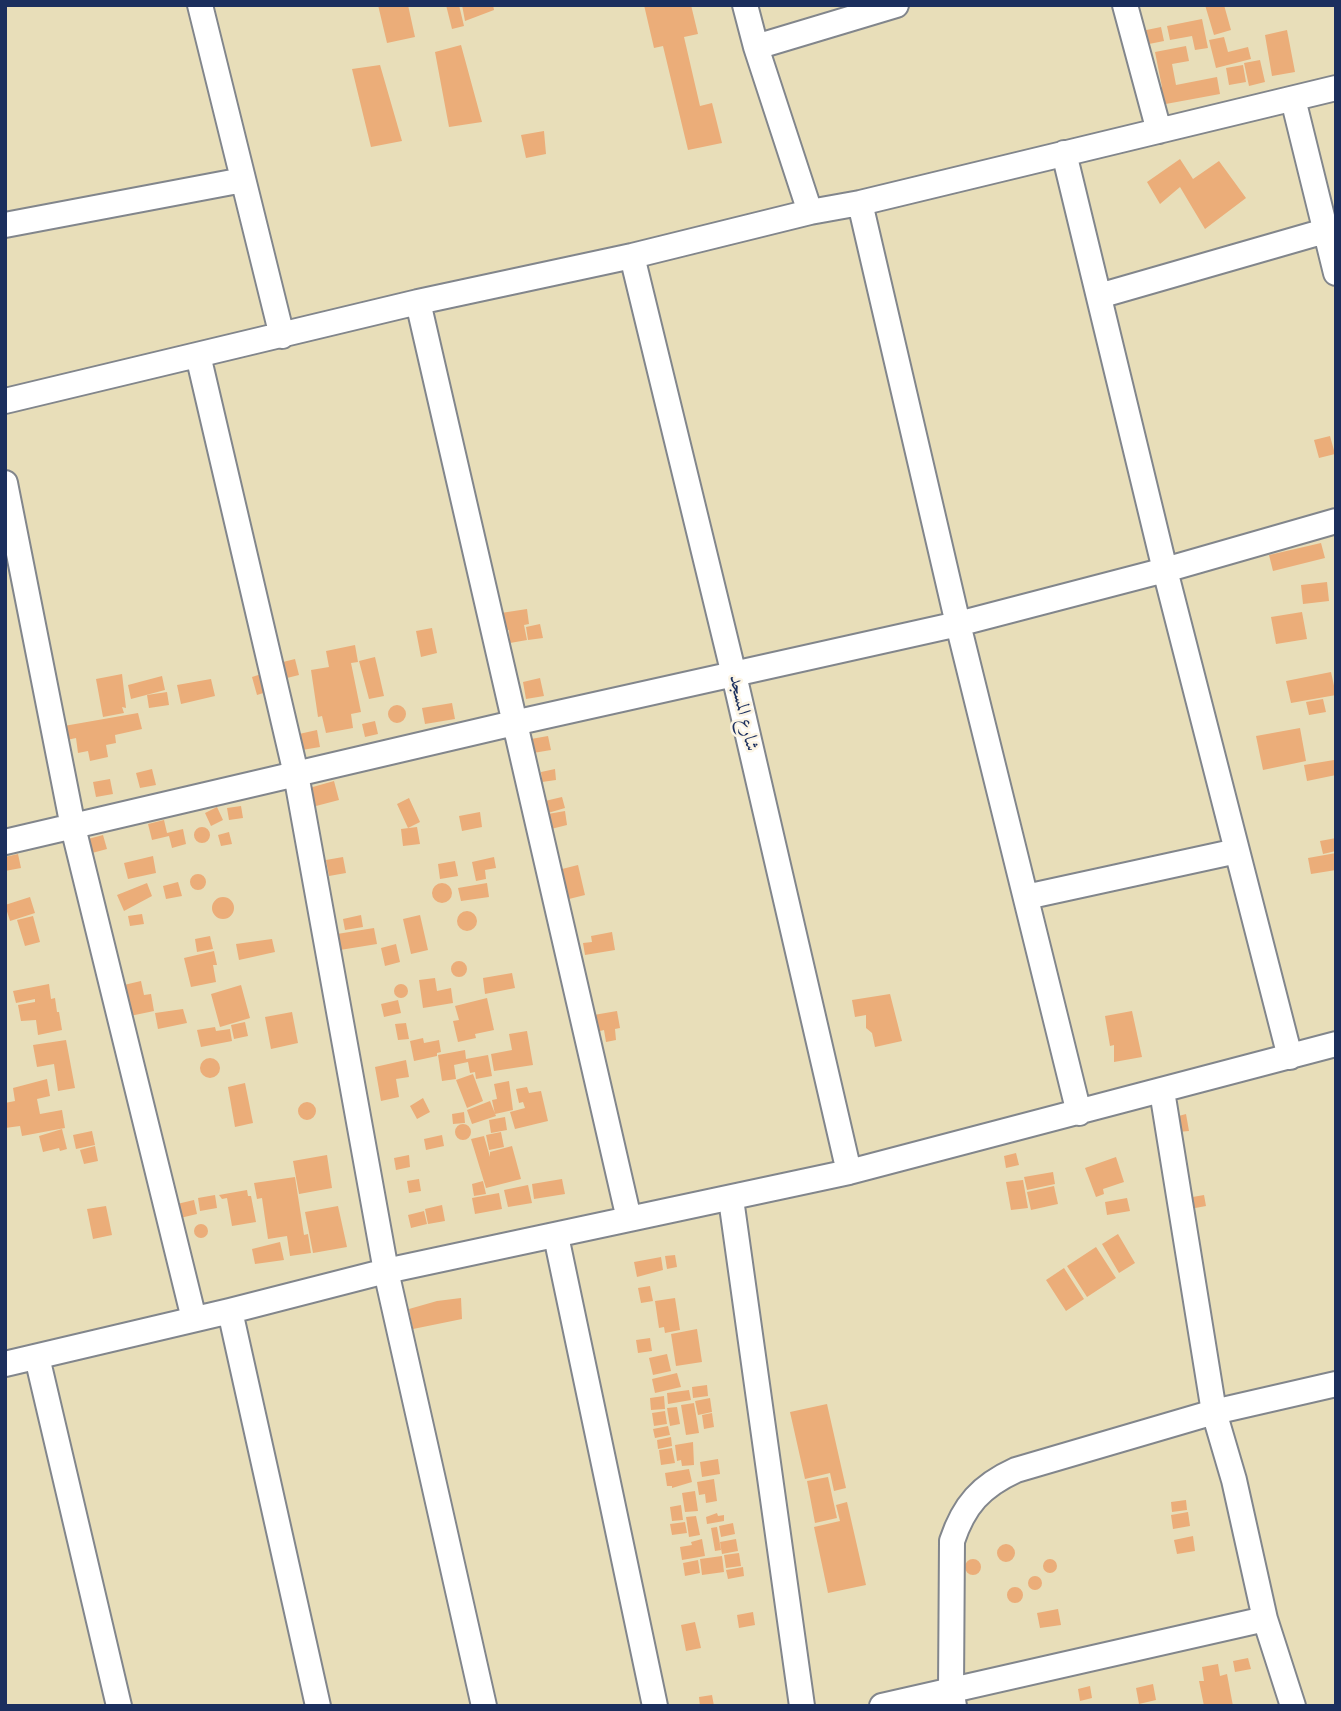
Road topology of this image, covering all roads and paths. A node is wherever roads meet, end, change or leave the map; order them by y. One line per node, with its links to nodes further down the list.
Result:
1 (200, 5): 10 (street)
2 (744, 5): 5 (street)
3 (897, 5): 5 (street)
4 (1125, 5): 8 (street)
5 (756, 47): 12 (street)
6 (1336, 88): 7 (street)
7 (1293, 99): 8 (street); 14 (street)
8 (1159, 131): 9 (street)
9 (1065, 153): 11 (street); 17 (street)
10 (243, 180): 13 (street); 19 (street)
11 (860, 203): 12 (street); 25 (street)
12 (810, 212): 15 (street)
13 (5, 225)
14 (1325, 231): 16 (street); 17 (street)
15 (632, 256): 18 (street); 26 (street, شارع المسجد)
16 (1336, 274)
17 (1099, 296): 24 (street)
18 (418, 302): 19 (street); 27 (street)
19 (282, 336): 20 (street)
20 (198, 355): 21 (street); 28 (street)
21 (5, 401)
22 (5, 483): 29 (street)
23 (1336, 521): 24 (street)
24 (1165, 570): 25 (street); 31 (street)
25 (958, 624): 26 (street); 32 (street)
26 (734, 675): 27 (street); 37 (street, شارع المسجد)
27 (514, 723): 28 (street); 39 (street)
28 (296, 774): 29 (street); 41 (street)
29 (74, 827): 30 (street); 43 (street)
30 (5, 842)
31 (1237, 851): 32 (street); 34 (street)
32 (1026, 897): 36 (street)
33 (1336, 1044): 34 (street)
34 (1290, 1057): 35 (street)
35 (1161, 1091): 36 (street); 47 (street)
36 (1079, 1113): 37 (street)
37 (849, 1172): 38 (street)
38 (731, 1199): 39 (street); 54 (street)
39 (629, 1219): 40 (street)
40 (556, 1236): 41 (street); 53 (street)
41 (386, 1271): 42 (street); 52 (street)
42 (230, 1311): 43 (street); 51 (street)
43 (194, 1319): 44 (street)
44 (37, 1357): 45 (street); 50 (street)
45 (5, 1364)
46 (1336, 1384): 47 (street)
47 (1214, 1412): 48 (street); 49 (street)
48 (1265, 1619): 49 (street); 56 (street)
49 (952, 1697): 55 (street)
50 (119, 1706)
51 (318, 1706)
52 (484, 1706)
53 (655, 1706)
54 (802, 1706)
55 (882, 1706)
56 (1293, 1706)

